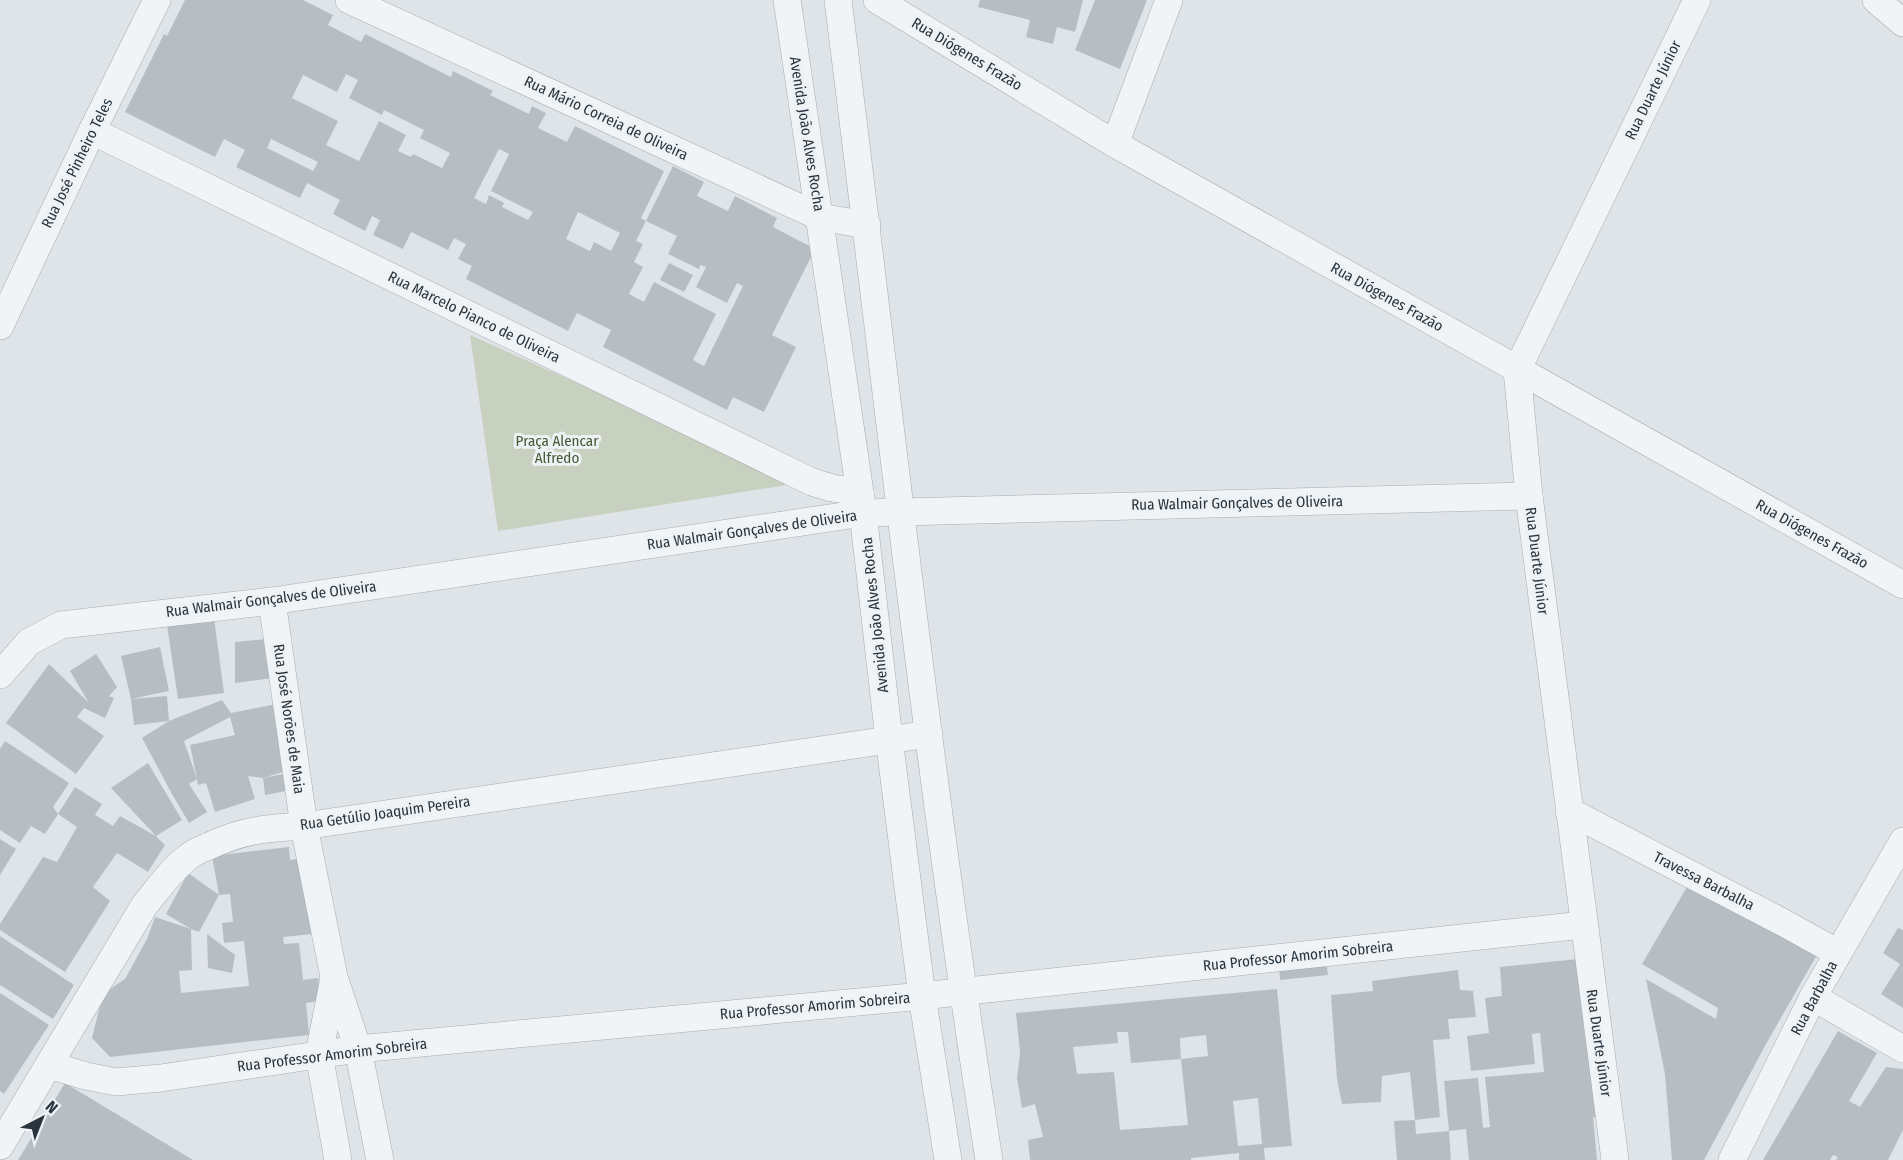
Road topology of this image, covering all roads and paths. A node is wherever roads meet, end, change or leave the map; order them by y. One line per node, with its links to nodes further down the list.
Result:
1 (157, 0): 10 (street, Rua José Pinheiro Teles)
2 (350, 0): 12 (street, Rua Mário Correia de Oliveira)
3 (787, 0): 12 (street, Avenida João Alves Rocha)
4 (838, 0): 13 (street)
5 (877, 0): 11 (street, Rua Diógenes Frazão)
6 (1169, 0): 11 (street)
7 (1697, 0): 15 (street, Rua Duarte Júnior)
8 (1876, 0): 9 (street)
9 (1903, 23)
10 (92, 130): 14 (street, Rua José Pinheiro Teles); 17 (street, Rua Marcelo Pianco de Oliveira)
11 (1115, 144): 15 (street, Rua Diógenes Frazão)
12 (820, 217): 13 (street, Rua Mário Correia de Oliveira); 17 (street, Avenida João Alves Rocha)
13 (867, 225): 18 (street)
14 (0, 326)
15 (1516, 370): 16 (street, Rua Duarte Júnior); 19 (street, Rua Diógenes Frazão)
16 (1529, 496): 18 (street, Rua Walmair Gonçalves de Oliveira); 24 (street, Rua Duarte Júnior)
17 (862, 502): 18 (street, Rua Walmair Gonçalves de Oliveira); 20 (street, Rua Walmair Gonçalves de Oliveira); 23 (street, Avenida João Alves Rocha)
18 (901, 512): 22 (street)
19 (1903, 585)
20 (272, 602): 21 (street, Rua Walmair Gonçalves de Oliveira); 25 (street, Rua José Norões de Maia)
21 (0, 675)
22 (929, 734): 23 (street, Rua Getúlio Joaquim Pereira); 30 (street)
23 (888, 740): 25 (street, Rua Getúlio Joaquim Pereira); 31 (street, Avenida João Alves Rocha)
24 (1569, 811): 27 (street, Rua Duarte Júnior); 28 (street, Travessa Barbalha)
25 (304, 826): 29 (street, Rua José Norões de Maia); 36 (street, Rua Getúlio Joaquim Pereira)
26 (1903, 841): 28 (street, Rua Barbalha)
27 (1583, 925): 30 (street, Rua Professor Amorim Sobreira); 42 (street, Rua Duarte Júnior)
28 (1838, 953): 32 (street, Rua Barbalha)
29 (334, 977): 33 (street, Rua José Norões de Maia); 35 (street, Rua José Norões de Maia)
30 (962, 991): 31 (street, Rua Professor Amorim Sobreira); 41 (street)
31 (922, 996): 33 (street, Rua Professor Amorim Sobreira); 40 (street, Avenida João Alves Rocha)
32 (1813, 997): 34 (street); 43 (street, Rua Barbalha)
33 (358, 1049): 35 (street, Rua Professor Amorim Sobreira); 39 (street, Rua José Norões de Maia)
34 (1903, 1049)
35 (320, 1054): 36 (street, Rua Professor Amorim Sobreira); 38 (street, Rua José Norões de Maia)
36 (49, 1065): 37 (street, Rua Getúlio Joaquim Pereira)
37 (0, 1146)
38 (338, 1160)
39 (380, 1160)
40 (948, 1160)
41 (988, 1160)
42 (1615, 1160)
43 (1732, 1160)

